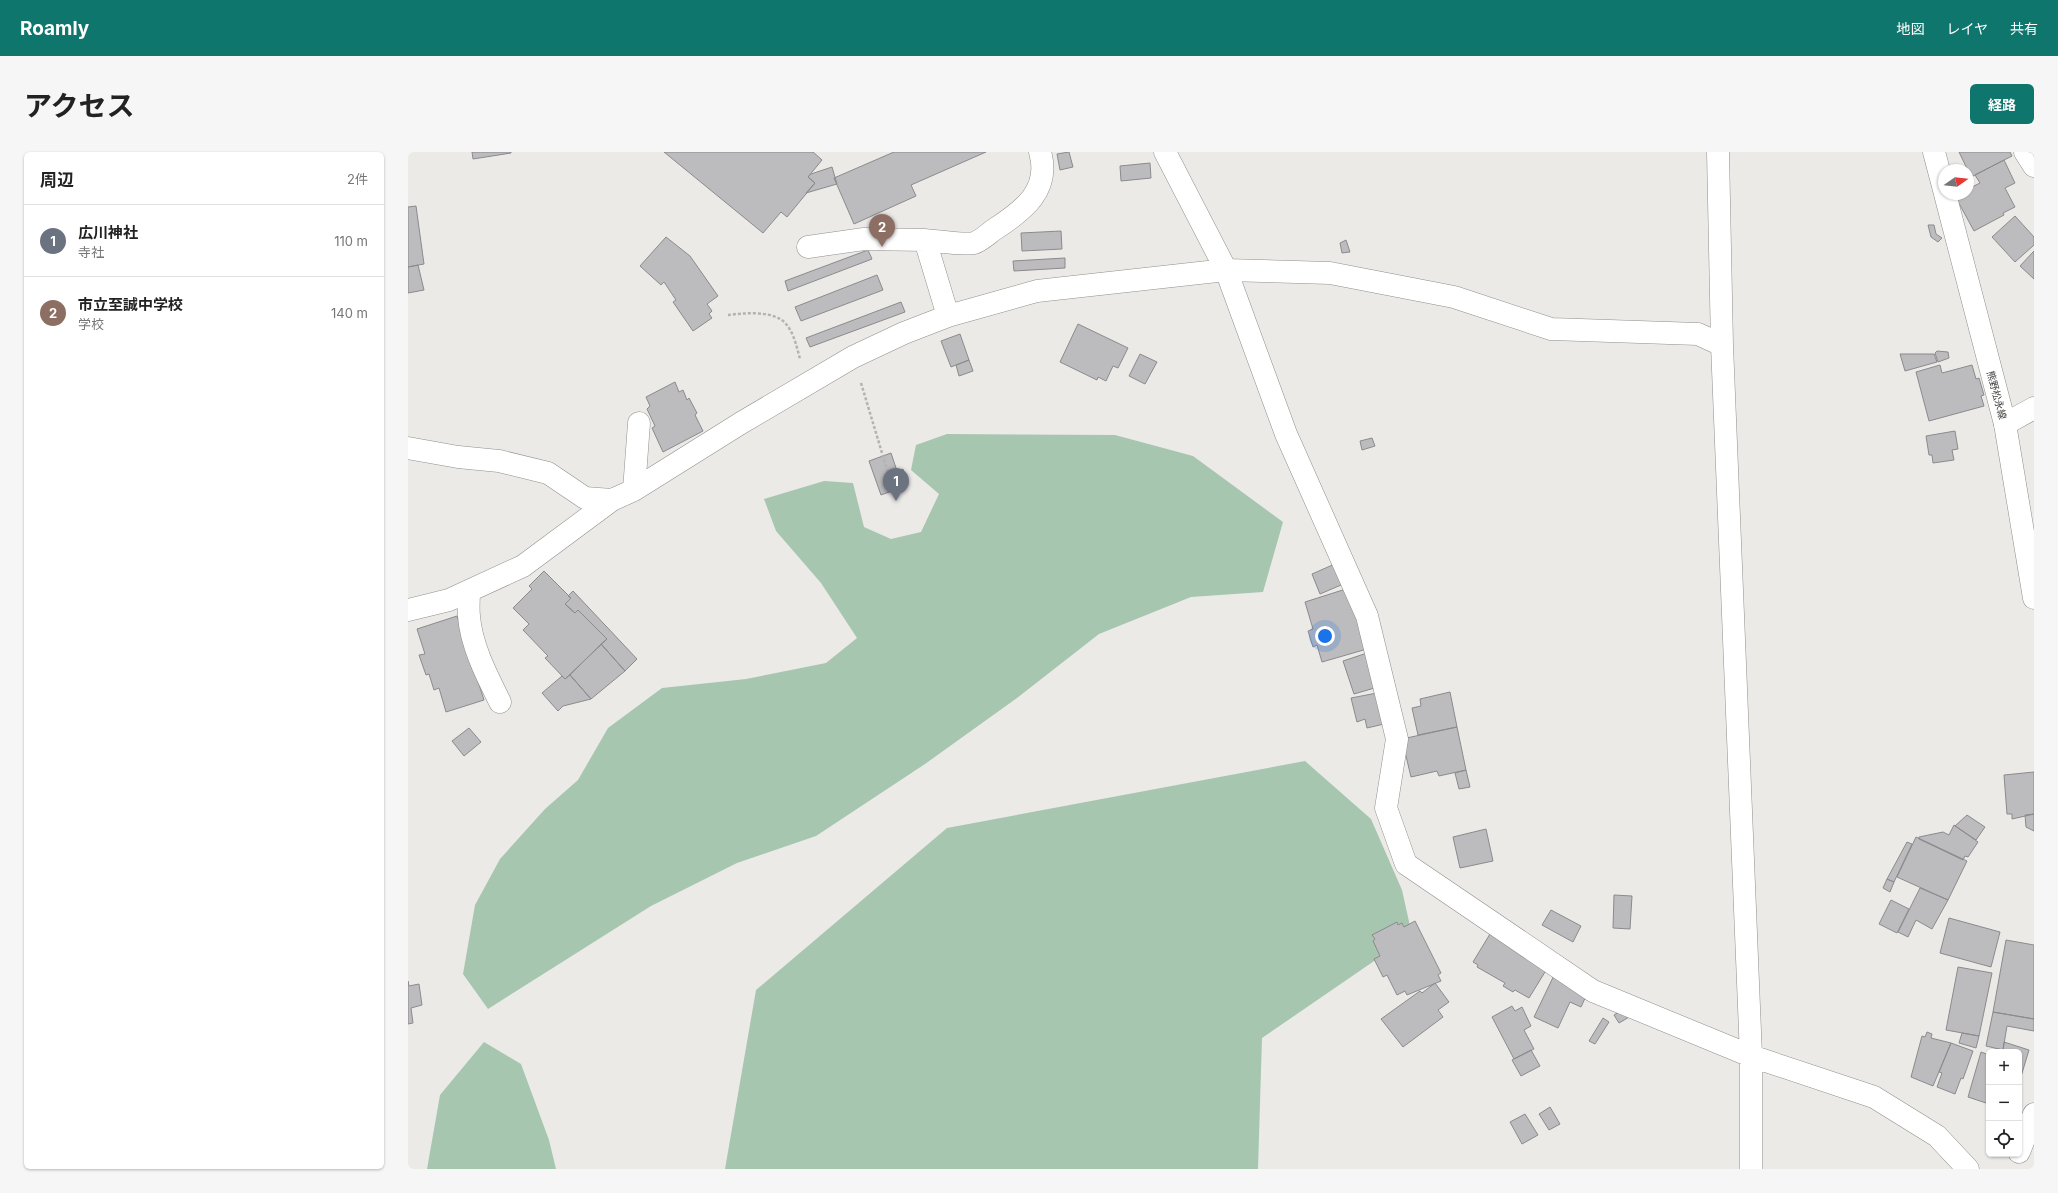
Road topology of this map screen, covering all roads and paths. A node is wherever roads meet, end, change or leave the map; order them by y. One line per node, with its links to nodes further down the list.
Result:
1 (1040, 152): 9 (street)
2 (1165, 152): 11 (street)
3 (1718, 152): 14 (street)
4 (1934, 152): 7 (street)
5 (2025, 152): 6 (street)
6 (2034, 166)
7 (1938, 167)
8 (1947, 200): 19 (street, 熊野松永線)
9 (925, 240): 10 (street); 13 (street)
10 (808, 247)
11 (1226, 270): 13 (street); 14 (street); 28 (street)
12 (728, 315): 16 (path)
13 (948, 316): 15 (street)
14 (1722, 345): 28 (street)
15 (853, 357): 16 (street); 21 (path)
16 (807, 383): 22 (street)
17 (2034, 408): 19 (street)
18 (639, 423): 22 (street)
19 (2005, 424): 25 (street, 熊野松永線)
20 (408, 448): 23 (street)
21 (891, 483)
22 (634, 490): 23 (street)
23 (612, 500): 24 (street)
24 (469, 591): 26 (street); 27 (street)
25 (2034, 598)
26 (408, 610)
27 (500, 702)
28 (1750, 1056): 32 (street); 33 (street)
29 (2034, 1114): 30 (street)
30 (2022, 1143)
31 (2016, 1157): 34 (street)
32 (1751, 1169)
33 (1968, 1169)
34 (2012, 1169)

